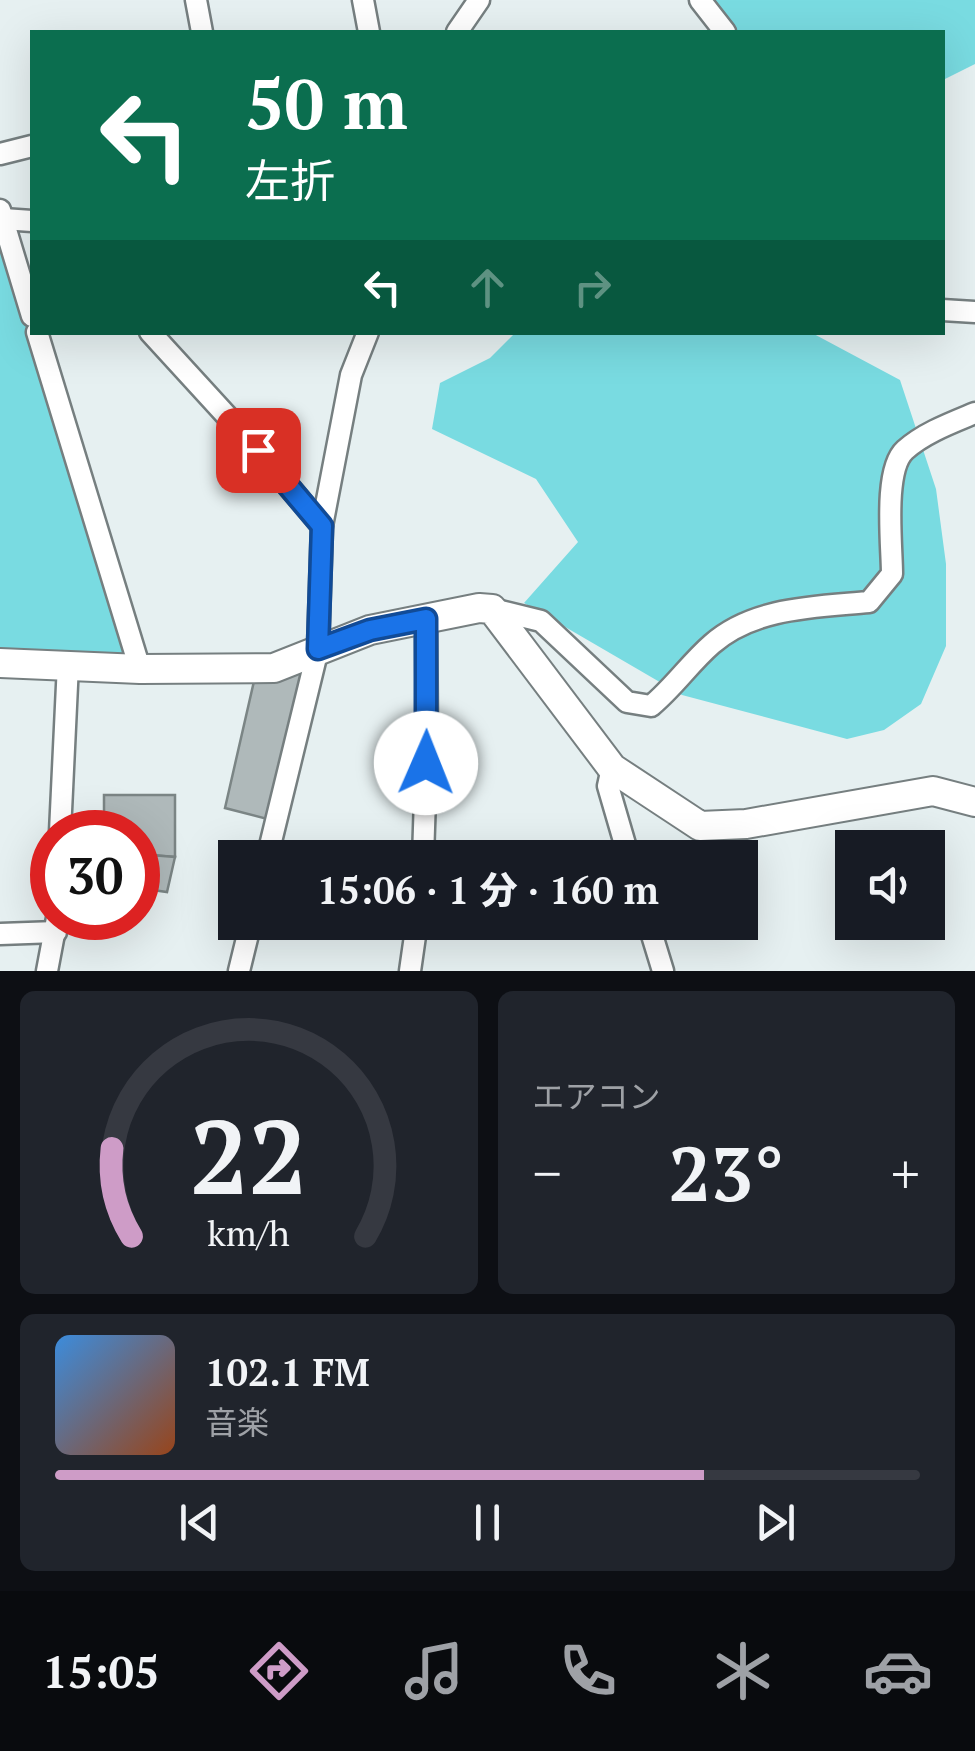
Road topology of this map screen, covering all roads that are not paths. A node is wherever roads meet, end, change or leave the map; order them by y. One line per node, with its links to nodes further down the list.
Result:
1 (196, 0): 5 (street)
2 (363, 0): 6 (street)
3 (479, 0): 7 (street)
4 (700, 0): 8 (street)
5 (202, 30)
6 (370, 30)
7 (458, 30)
8 (722, 30)
9 (30, 146): 10 (street)
10 (0, 154)
11 (1, 214): 12 (street); 13 (street)
12 (30, 221)
13 (30, 309)
14 (945, 310): 15 (street)
15 (975, 312)
16 (39, 335): 26 (street)
17 (153, 335): 20 (street)
18 (367, 335): 20 (street)
19 (975, 413): 21 (street)
20 (322, 526): 23 (street)
21 (492, 609): 22 (street); 27 (street)
22 (426, 619): 23 (street); 31 (street)
23 (318, 649): 26 (street); 30 (street)
24 (0, 662): 25 (street)
25 (68, 664): 26 (street); 29 (street)
26 (140, 669)
27 (612, 768): 28 (street); 32 (street)
28 (975, 802)
29 (61, 810)
30 (270, 840)
31 (424, 840)
32 (624, 840)
33 (30, 929): 34 (street)
34 (0, 934)
35 (53, 940): 39 (street)
36 (246, 940): 40 (street)
37 (414, 940): 41 (street)
38 (654, 940): 42 (street)
39 (47, 971)
40 (238, 971)
41 (410, 971)
42 (663, 971)

